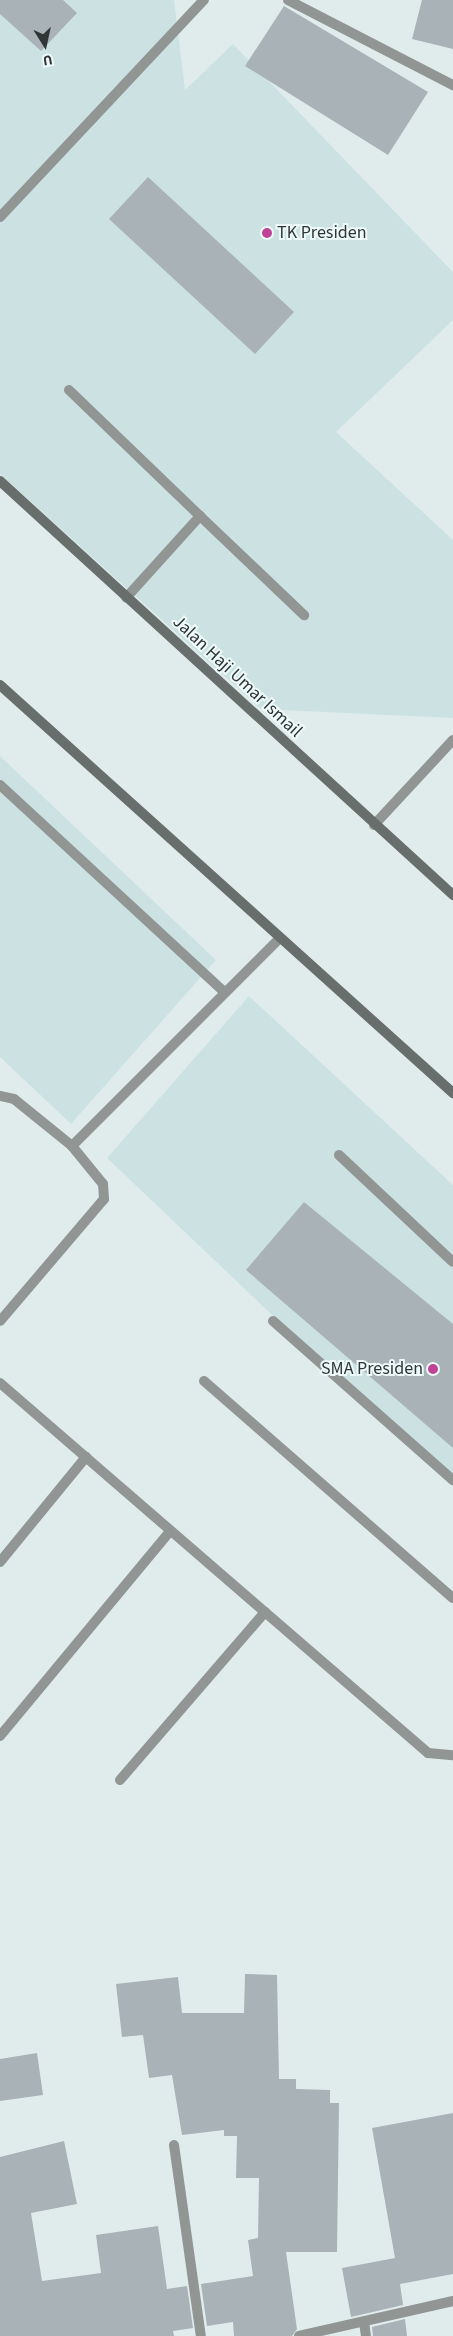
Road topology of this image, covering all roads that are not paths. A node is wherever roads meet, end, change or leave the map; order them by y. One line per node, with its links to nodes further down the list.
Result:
1 (204, 0): 4 (street)
2 (288, 0): 3 (street)
3 (453, 85)
4 (0, 217)
5 (70, 390): 7 (street)
6 (0, 481): 8 (main road, Jalan Haji Umar Ismail)
7 (200, 516): 8 (street); 9 (street)
8 (126, 598): 13 (main road, Jalan Haji Umar Ismail)
9 (304, 615)
10 (0, 685): 15 (main road)
11 (453, 740): 13 (street)
12 (0, 785): 16 (street)
13 (374, 825): 14 (main road, Jalan Haji Umar Ismail)
14 (453, 895)
15 (279, 939): 16 (street); 17 (main road)
16 (224, 992): 19 (street)
17 (453, 1093)
18 (0, 1096): 19 (street)
19 (72, 1146): 22 (street)
20 (339, 1155): 21 (street)
21 (453, 1262)
22 (0, 1321)
23 (273, 1322): 27 (street)
24 (204, 1380): 30 (street)
25 (1, 1386): 26 (street)
26 (86, 1457): 28 (street); 29 (street)
27 (453, 1480)
28 (170, 1531): 31 (street); 32 (street)
29 (0, 1562)
30 (453, 1598)
31 (265, 1612): 33 (street); 34 (street)
32 (0, 1736)
33 (453, 1755)
34 (120, 1780)
35 (174, 2145): 38 (street)
36 (453, 2301): 37 (street)
37 (364, 2322): 39 (street); 40 (street)
38 (201, 2336)
39 (299, 2336)
40 (366, 2336)

